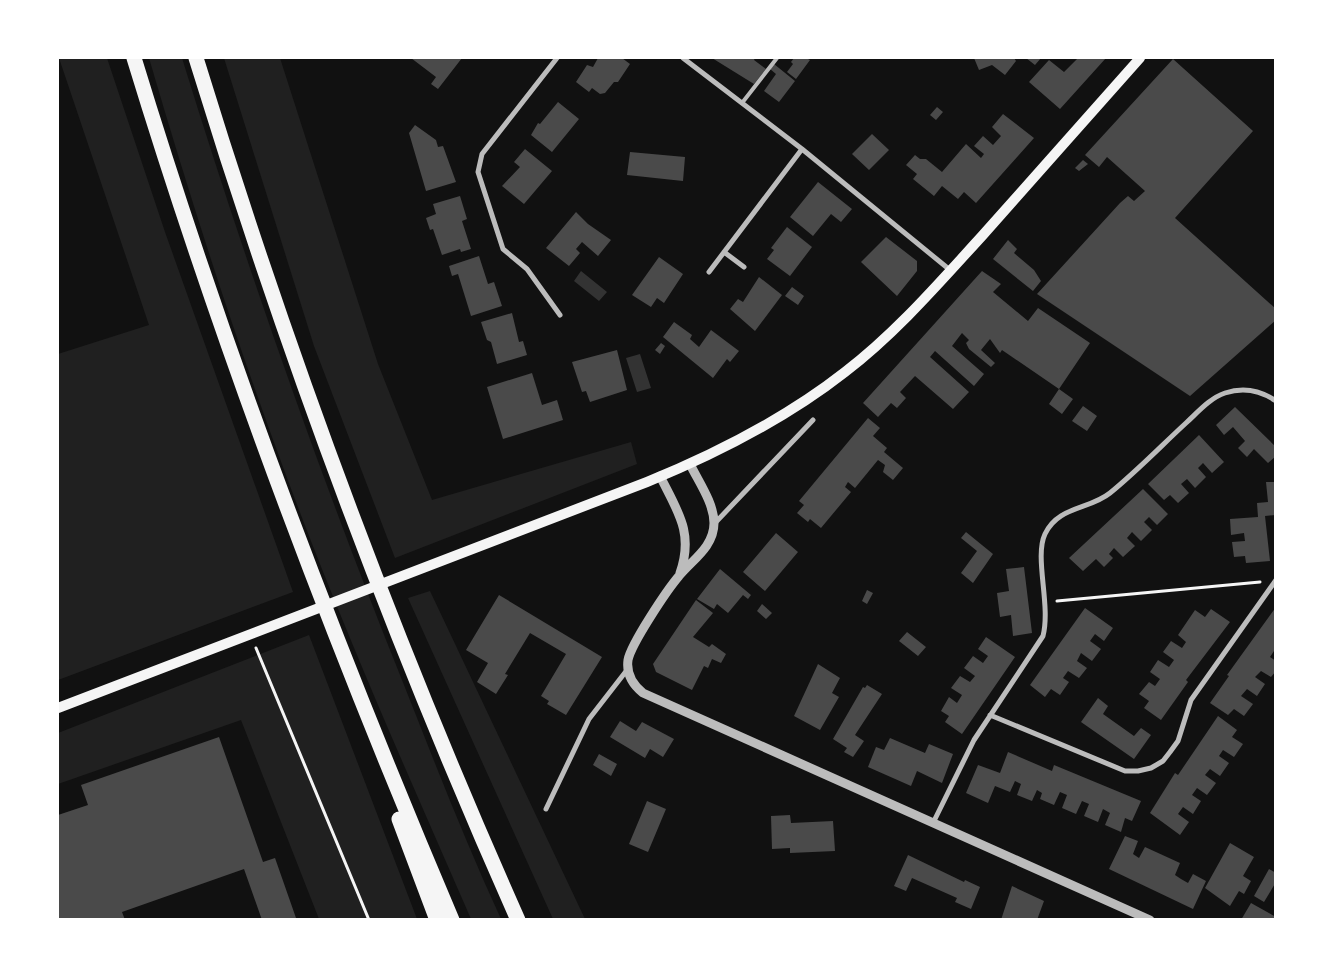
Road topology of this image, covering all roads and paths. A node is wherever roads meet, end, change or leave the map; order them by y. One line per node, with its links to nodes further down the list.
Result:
1 (134, 58): 25 (highway)
2 (196, 58): 33 (highway)
3 (557, 58): 13 (street)
4 (683, 58): 7 (street)
5 (777, 58): 7 (lane)
6 (1140, 58): 11 (main road)
7 (742, 103): 8 (street)
8 (802, 149): 9 (street); 11 (street)
9 (724, 252): 10 (street); 12 (street)
10 (744, 266)
11 (950, 270): 16 (main road)
12 (708, 272)
13 (560, 316)
14 (1276, 401): 22 (street)
15 (813, 420): 18 (street)
16 (690, 464): 17 (main road); 18 (street)
17 (660, 476): 19 (street); 26 (main road)
18 (714, 523): 19 (street)
19 (679, 576): 24 (street)
20 (1276, 580): 27 (street)
21 (1266, 581): 22 (path)
22 (1046, 602): 27 (street)
23 (256, 647): 30 (path)
24 (628, 669): 28 (street); 29 (street)
25 (357, 694): 31 (highway); 32 (highway)
26 (58, 708)
27 (990, 715): 29 (street)
28 (546, 809)
29 (934, 822): 34 (street)
30 (369, 920)
31 (437, 920)
32 (452, 920)
33 (518, 920)
34 (1150, 920)

